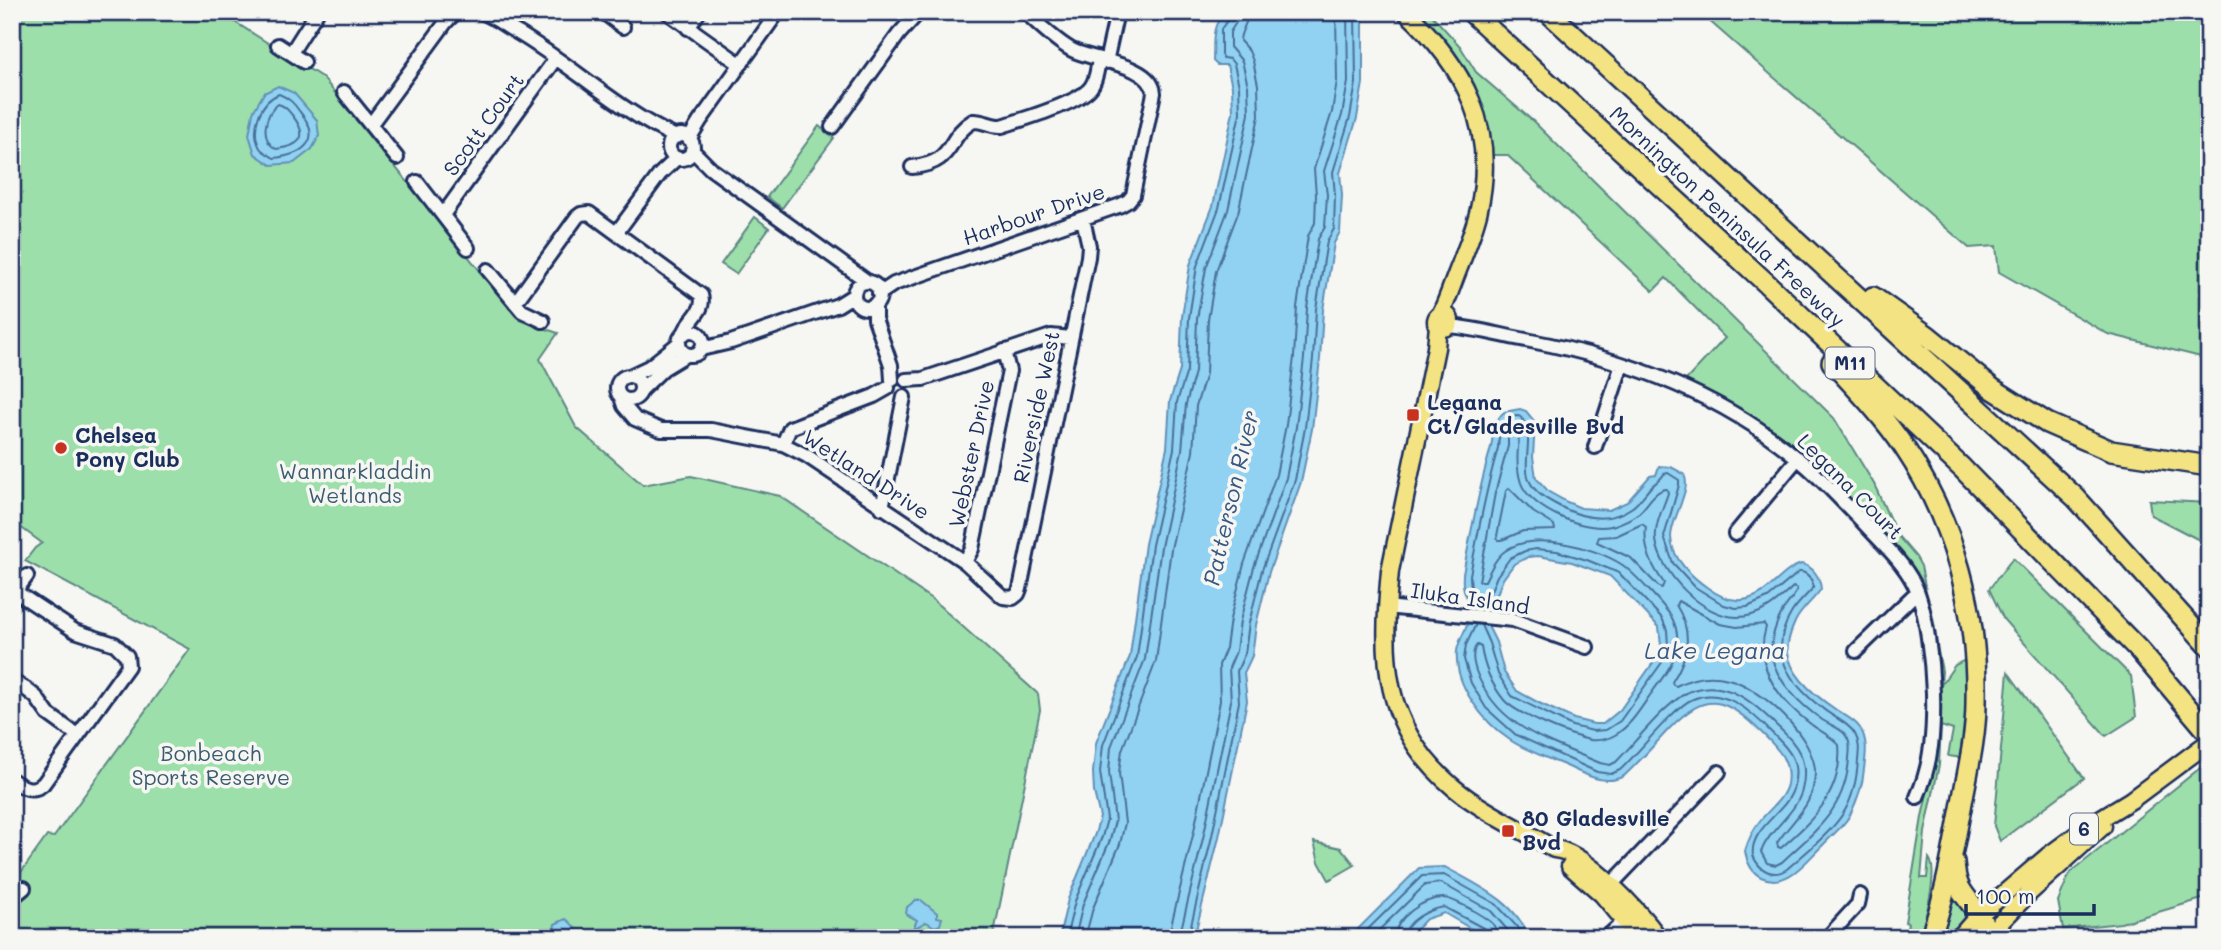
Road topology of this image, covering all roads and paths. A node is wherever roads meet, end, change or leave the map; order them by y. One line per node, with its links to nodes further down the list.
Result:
1 (317, 12): 18 (street)
2 (456, 12): 14 (street)
3 (603, 12): 15 (street)
4 (667, 12): 16 (street)
5 (699, 12): 16 (street)
6 (778, 12): 22 (street)
7 (919, 12): 25 (street)
8 (1025, 12): 20 (street, Harbour Drive)
9 (1117, 12): 20 (street)
10 (1471, 12): 36 (highway, Mornington Peninsula Freeway / M11)
11 (1548, 12): 34 (highway, Mornington Peninsula Freeway / M11)
12 (488, 13): 19 (street)
13 (1409, 15): 41 (main road)
14 (447, 17): 24 (street)
15 (623, 27)
16 (688, 28): 22 (street)
17 (278, 45): 18 (street)
18 (291, 53): 21 (street)
19 (556, 58): 26 (street); 30 (street, Scott Court)
20 (1102, 61): 28 (street); 31 (street, Harbour Drive)
21 (304, 62)
22 (740, 64): 26 (street)
23 (344, 92): 24 (street)
24 (371, 124): 27 (street)
25 (832, 127)
26 (680, 147): 32 (street); 37 (street)
27 (397, 158)
28 (912, 167)
29 (416, 183): 30 (street, Scott Court)
30 (443, 215): 33 (street, Scott Court)
31 (1083, 219): 37 (street, Harbour Drive); 43 (street, Riverside West)
32 (617, 232): 38 (street); 39 (street)
33 (468, 248)
34 (1811, 255): 56 (highway); 65 (highway, Mornington Peninsula Freeway / M11)
35 (488, 270): 38 (street)
36 (1763, 281): 69 (highway, Mornington Peninsula Freeway / M11); 76 (highway)
37 (866, 295): 44 (street, Harbour Drive); 49 (street)
38 (515, 303): 40 (street)
39 (698, 313): 42 (street); 44 (street)
40 (543, 321)
41 (1445, 322): 47 (street, Legana Court); 64 (main road)
42 (682, 338): 44 (street); 46 (street); 48 (street)
43 (1071, 338): 45 (street); 63 (street, Riverside West)
44 (701, 341): 46 (street)
45 (1004, 351): 49 (street); 59 (street, Webster Drive)
46 (687, 354): 50 (street)
47 (1622, 364): 54 (street); 55 (street, Legana Court)
48 (630, 376): 50 (street); 51 (street)
49 (898, 388): 53 (street); 57 (street)
50 (639, 393): 51 (street); 52 (street)
51 (621, 397): 52 (street)
52 (642, 422): 53 (street, Wetland Drive)
53 (783, 444): 57 (street, Wetland Drive)
54 (1595, 447)
55 (1798, 458): 58 (street); 61 (street, Legana Court)
56 (2209, 467)
57 (882, 508): 59 (street, Wetland Drive)
58 (1735, 534)
59 (965, 562): 63 (street, Wetland Drive)
60 (27, 576): 62 (street)
61 (1917, 592): 67 (street); 74 (street, Legana Court)
62 (14, 594): 70 (street)
63 (1010, 598)
64 (1386, 607): 66 (street, Iluka Island); 78 (main road)
65 (2209, 646)
66 (1587, 648)
67 (1856, 651)
68 (12, 681): 70 (street)
69 (2209, 733)
70 (77, 735): 73 (street)
71 (2209, 742): 75 (main road, 6)
72 (1719, 772): 78 (street)
73 (12, 780)
74 (1917, 797)
75 (2131, 800): 82 (main road, 6); 83 (main road, 6)
76 (1953, 847): 82 (highway); 88 (highway)
77 (24, 888): 80 (street)
78 (1606, 889): 81 (main road)
79 (1860, 895): 87 (street)
80 (12, 898)
81 (1630, 915): 84 (street); 85 (main road); 86 (main road)
82 (1979, 915): 83 (highway); 89 (main road, 6)
83 (1987, 937)
84 (1606, 938)
85 (1639, 938)
86 (1659, 938)
87 (1827, 938)
88 (1930, 938)
89 (1959, 938)

